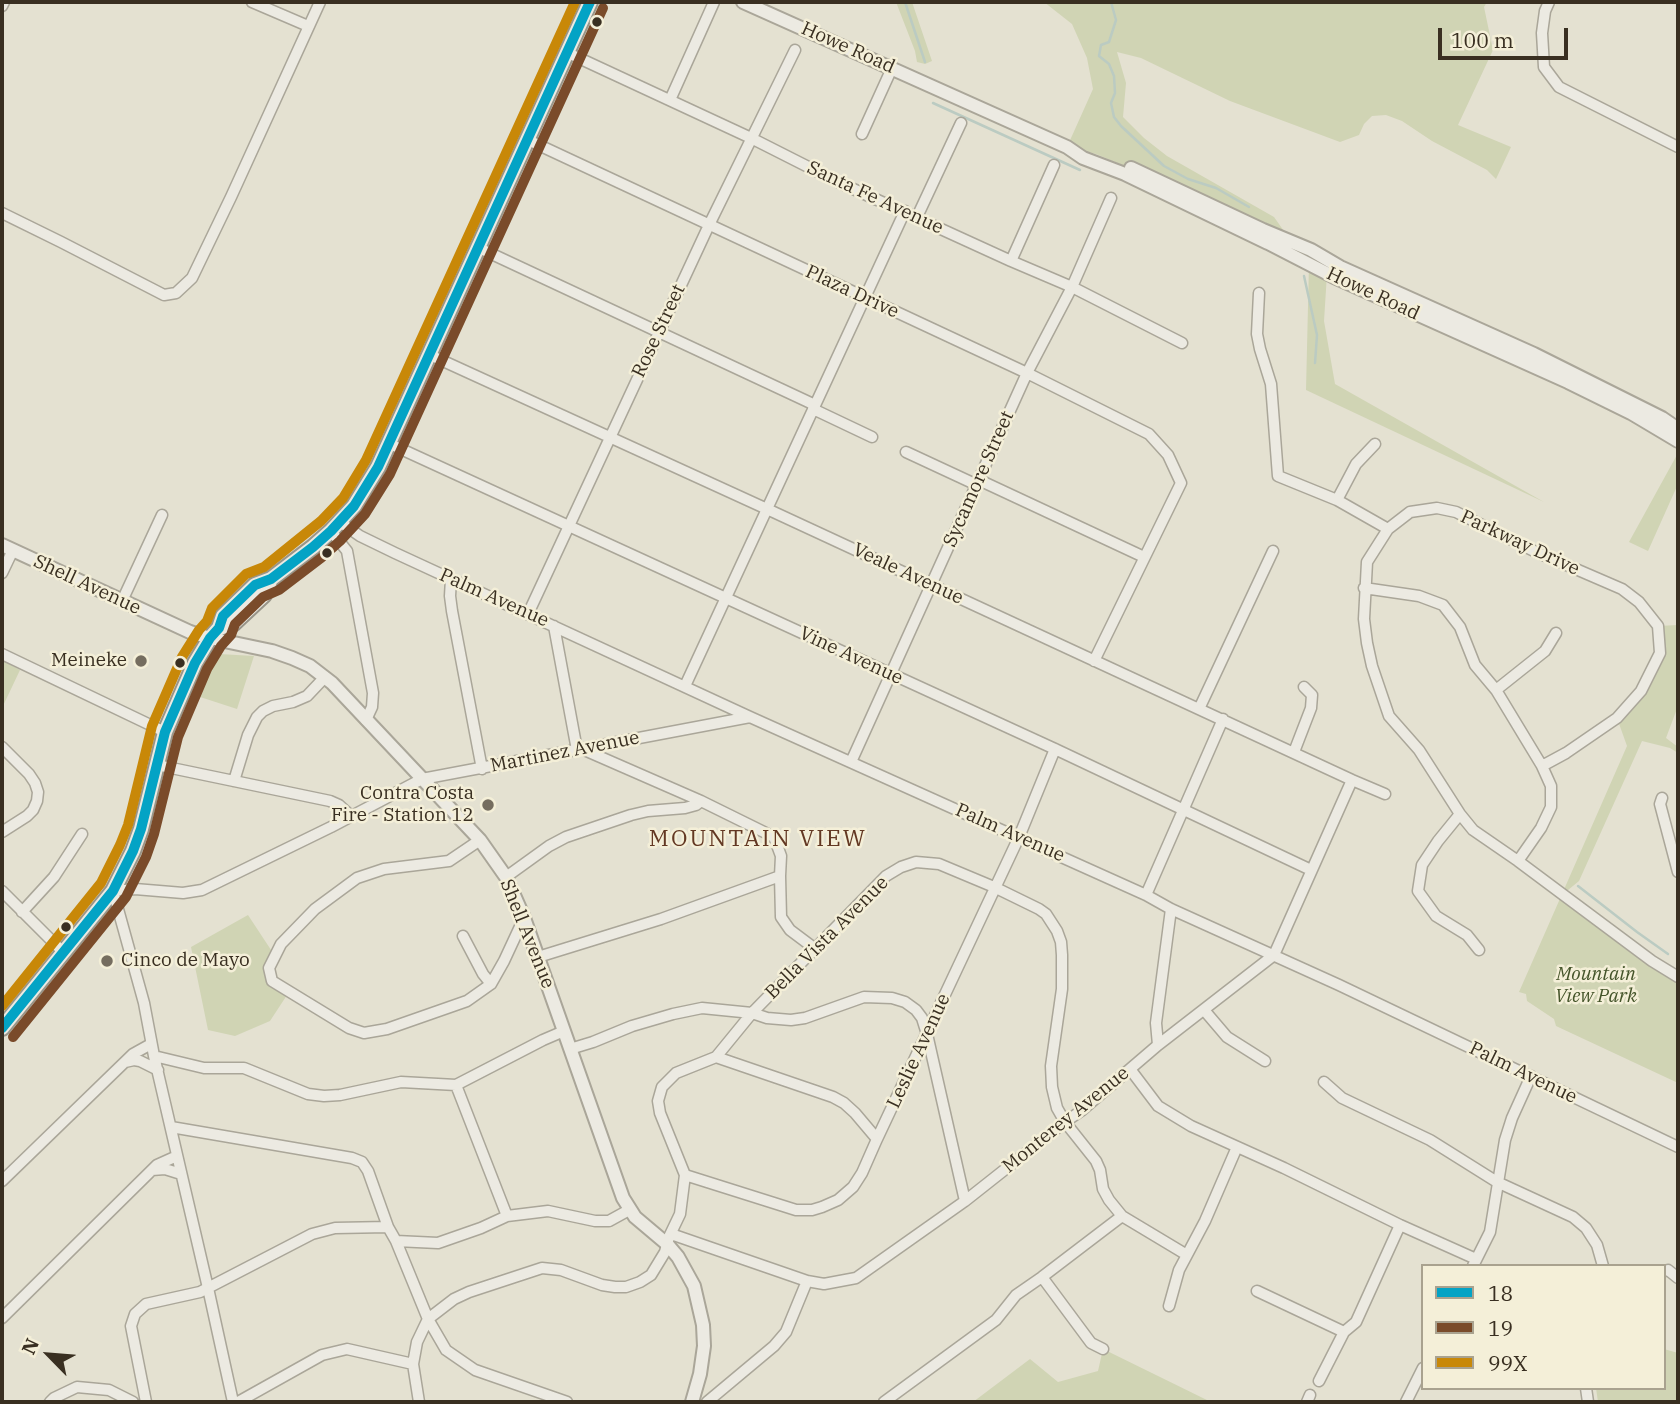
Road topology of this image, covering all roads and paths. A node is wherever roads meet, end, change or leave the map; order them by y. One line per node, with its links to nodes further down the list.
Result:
1 (252, 2): 7 (street)
2 (320, 2): 7 (street)
3 (590, 2): 9 (main road)
4 (714, 2): 11 (street)
5 (743, 2): 10 (street, Howe Road)
6 (1549, 2): 17 (street)
7 (308, 26): 21 (street)
8 (795, 50): 14 (street, Rose Street)
9 (568, 53): 11 (street, Santa Fe Avenue); 15 (main road)
10 (892, 68): 13 (street); 16 (street, Howe Road)
11 (670, 100): 14 (street, Santa Fe Avenue)
12 (961, 123): 22 (street)
13 (862, 134)
14 (751, 138): 20 (street, Santa Fe Avenue); 23 (street, Rose Street)
15 (528, 140): 23 (street, Plaza Drive); 24 (main road)
16 (1067, 147): 34 (street, Howe Road); 37 (street, Howe Road)
17 (1678, 147)
18 (1054, 165): 25 (street)
19 (1111, 198): 26 (street, Sycamore Street)
20 (905, 211): 22 (street, Santa Fe Avenue); 28 (street)
21 (2, 214)
22 (917, 217): 25 (street, Santa Fe Avenue)
23 (709, 225): 28 (street, Plaza Drive); 29 (street, Rose Street)
24 (479, 248): 29 (street); 31 (main road)
25 (1011, 261): 26 (street, Santa Fe Avenue)
26 (1072, 287): 30 (street, Santa Fe Avenue); 32 (street, Sycamore Street)
27 (1259, 293): 42 (street)
28 (865, 298): 32 (street, Plaza Drive); 33 (street)
29 (659, 333): 33 (street); 35 (street, Rose Street)
30 (1182, 343)
31 (430, 355): 35 (street, Veale Avenue); 38 (main road)
32 (1027, 373): 41 (street, Sycamore Street); 50 (street, Plaza Drive)
33 (814, 407): 36 (street); 43 (street)
34 (1678, 429)
35 (609, 437): 43 (street, Veale Avenue); 45 (street, Rose Street)
36 (872, 437)
37 (1678, 441)
38 (390, 444): 45 (street, Vine Avenue); 46 (main road)
39 (1375, 444): 42 (street)
40 (906, 452): 41 (street)
41 (978, 482): 50 (street); 53 (street, Sycamore Street)
42 (1337, 500): 47 (street)
43 (767, 509): 53 (street, Veale Avenue); 55 (street)
44 (162, 515): 56 (street)
45 (568, 526): 55 (street, Vine Avenue); 57 (street, Rose Street)
46 (336, 527): 52 (street, Palm Avenue); 59 (main road); 71 (street)
47 (1388, 528): 54 (street, Parkway Drive); 79 (street, Parkway Drive)
48 (7, 547): 51 (street); 56 (street, Shell Avenue)
49 (1273, 551): 68 (street)
50 (1144, 557): 62 (street)
51 (2, 573)
52 (451, 579): 57 (street, Palm Avenue); 80 (street)
53 (932, 585): 62 (street, Veale Avenue); 63 (street, Sycamore Street)
54 (1364, 588): 67 (street); 88 (street, Parkway Drive)
55 (725, 598): 63 (street, Vine Avenue); 65 (street)
56 (122, 601): 59 (street, Shell Avenue)
57 (528, 614): 58 (street, Palm Avenue)
58 (554, 626): 65 (street, Palm Avenue); 74 (street)
59 (215, 633): 64 (street, Shell Avenue); 72 (main road)
60 (1556, 634): 67 (street)
61 (2, 654): 72 (street)
62 (1094, 661): 68 (street, Veale Avenue)
63 (892, 675): 75 (street, Vine Avenue); 77 (street, Sycamore Street)
64 (325, 677): 71 (street, Shell Avenue); 83 (street)
65 (685, 686): 69 (street, Palm Avenue)
66 (1304, 687): 76 (street)
67 (1496, 690): 79 (street)
68 (1199, 709): 70 (street, Veale Avenue)
69 (750, 717): 74 (street, Martinez Avenue); 77 (street, Palm Avenue)
70 (1223, 719): 76 (street, Veale Avenue); 87 (street)
71 (366, 720): 81 (street, Shell Avenue)
72 (165, 732): 78 (main road)
73 (2, 747): 90 (street)
74 (579, 749): 80 (street, Martinez Avenue); 86 (street)
75 (1055, 749): 87 (street, Vine Avenue); 92 (street, Leslie Avenue)
76 (1294, 752): 82 (street, Veale Avenue)
77 (851, 762): 92 (street, Palm Avenue)
78 (157, 765): 83 (street); 101 (main road)
79 (1542, 766): 94 (street)
80 (482, 769): 81 (street, Martinez Avenue)
81 (422, 779): 89 (street, Martinez Avenue); 93 (street, Shell Avenue)
82 (1352, 780): 84 (street, Veale Avenue); 95 (street, Monterey Avenue)
83 (234, 781): 89 (street)
84 (1385, 794)
85 (1661, 798): 96 (street)
86 (701, 801): 97 (street); 98 (street)
87 (1183, 809): 95 (street, Vine Avenue); 102 (street)
88 (1460, 814): 94 (street, Parkway Drive); 108 (street)
89 (351, 816): 101 (street, Martinez Avenue)
90 (2, 832)
91 (82, 834): 104 (street)
92 (1019, 837): 99 (street, Leslie Avenue); 102 (street, Palm Avenue)
93 (480, 840): 98 (street, Shell Avenue); 113 (street)
94 (1518, 861): 112 (street, Parkway Drive)
95 (1311, 870): 110 (street, Monterey Avenue)
96 (1678, 872)
97 (779, 876): 107 (street); 111 (street)
98 (506, 877): 105 (street, Shell Avenue)
99 (994, 887): 107 (street, Bella Vista Avenue); 118 (street, Leslie Avenue); 131 (street, Bella Vista Avenue)
100 (2, 891): 104 (street)
101 (113, 891): 109 (main road); 119 (street)
102 (1146, 895): 103 (street, Palm Avenue)
103 (1171, 909): 110 (street, Palm Avenue); 120 (street)
104 (22, 912): 109 (street)
105 (524, 918): 111 (street, Shell Avenue); 113 (street)
106 (463, 936): 113 (street)
107 (814, 948): 115 (street, Bella Vista Avenue)
108 (1479, 950)
109 (64, 953): 116 (main road)
110 (1274, 955): 114 (street, Monterey Avenue); 128 (street, Palm Avenue)
111 (538, 957): 117 (street, Shell Avenue)
112 (1678, 977)
113 (491, 984)
114 (1204, 1010): 120 (street, Monterey Avenue); 124 (street)
115 (752, 1013): 118 (street); 121 (street); 123 (street, Bella Vista Avenue)
116 (2, 1028)
117 (564, 1031): 121 (street, Shell Avenue); 130 (street)
118 (927, 1034): 133 (street, Leslie Avenue); 142 (street)
119 (151, 1044): 122 (street); 125 (street)
120 (1158, 1045): 126 (street, Monterey Avenue)
121 (570, 1049): 143 (street, Shell Avenue)
122 (154, 1056): 127 (street); 130 (street)
123 (716, 1057): 133 (street); 139 (street, Bella Vista Avenue)
124 (1265, 1061)
125 (122, 1064): 127 (street); 140 (street)
126 (1130, 1069): 131 (street, Monterey Avenue); 134 (street)
127 (158, 1070): 132 (street)
128 (1531, 1076): 135 (street, Palm Avenue); 141 (street)
129 (1324, 1082): 141 (street)
130 (456, 1084): 144 (street)
131 (1065, 1122): 142 (street, Monterey Avenue); 145 (street, Bella Vista Avenue)
132 (171, 1127): 136 (street); 147 (street)
133 (877, 1139): 139 (street, Leslie Avenue)
134 (1237, 1147): 146 (street); 150 (street)
135 (1678, 1147)
136 (177, 1156): 137 (street); 138 (street)
137 (152, 1170): 138 (street); 158 (street)
138 (181, 1174): 155 (street)
139 (685, 1175): 148 (street, Bella Vista Avenue)
140 (2, 1181)
141 (1497, 1182): 151 (street); 152 (street)
142 (965, 1201): 154 (street, Monterey Avenue)
143 (629, 1210): 144 (street); 148 (street, Shell Avenue)
144 (507, 1216): 149 (street)
145 (1122, 1216): 150 (street); 153 (street)
146 (1401, 1225): 151 (street); 160 (street)
147 (388, 1227): 149 (street); 155 (street)
148 (669, 1239): 154 (street, Monterey Avenue); 159 (street, Bella Vista Avenue); 172 (street, Shell Avenue)
149 (396, 1241): 159 (street)
150 (1187, 1255): 157 (street)
151 (1475, 1262)
152 (1602, 1264)
153 (1042, 1277): 161 (street); 174 (street)
154 (807, 1280): 173 (street)
155 (208, 1288): 167 (street); 168 (street)
156 (1257, 1291): 160 (street)
157 (1169, 1306)
158 (2, 1318)
159 (428, 1319): 162 (street); 171 (street)
160 (1344, 1332): 164 (street)
161 (1103, 1349)
162 (413, 1364): 169 (street); 170 (street)
163 (1421, 1372): 175 (street)
164 (1319, 1381)
165 (50, 1402): 166 (street)
166 (134, 1402)
167 (146, 1402)
168 (233, 1402)
169 (238, 1402)
170 (419, 1402)
171 (567, 1402)
172 (692, 1402)
173 (707, 1402)
174 (884, 1402)
175 (1406, 1402)

